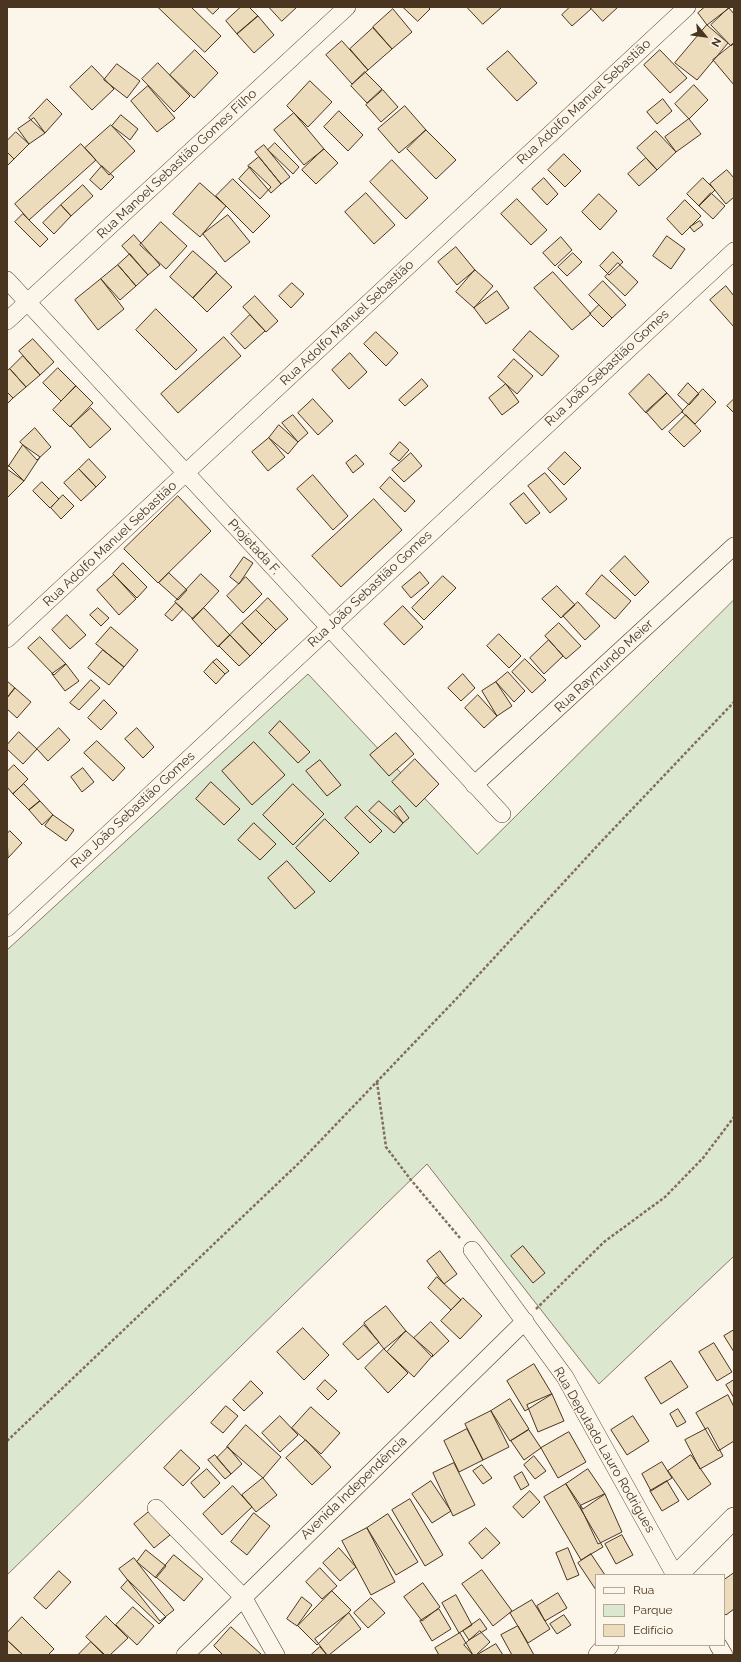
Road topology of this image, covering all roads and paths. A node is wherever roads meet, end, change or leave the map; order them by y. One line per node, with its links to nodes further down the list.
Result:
1 (348, 7): 5 (street, Rua Manoel Sebastião Gomes Filho)
2 (687, 7): 7 (street, Rua Adolfo Manuel Sebastião)
3 (734, 251): 9 (street, Rua João Sebastião Gomes)
4 (7, 280): 5 (street, Projetada F,)
5 (27, 302): 6 (street, Rua Manoel Sebastião Gomes Filho); 7 (street, Projetada F,)
6 (7, 321)
7 (186, 473): 9 (street, Projetada F,); 10 (street, Rua Adolfo Manuel Sebastião)
8 (734, 546): 12 (street, Rua Raymundo Meier)
9 (328, 628): 12 (street, Projetada F,); 14 (street, Rua João Sebastião Gomes)
10 (7, 639)
11 (734, 702): 15 (path)
12 (474, 785): 13 (street, Projetada F,)
13 (502, 814)
14 (7, 928)
15 (377, 1082): 17 (path); 19 (path)
16 (734, 1118): 18 (path)
17 (472, 1250): 18 (street, Rua Deputado Lauro Rodrigues)
18 (525, 1321): 22 (street, Rua Deputado Lauro Rodrigues); 24 (street, Avenida Independência)
19 (7, 1441)
20 (156, 1508): 24 (street)
21 (734, 1518): 23 (street)
22 (675, 1574)
23 (677, 1574)
24 (242, 1597): 27 (street, Avenida Independência); 28 (street)
25 (607, 1646): 29 (street)
26 (719, 1646): 30 (street)
27 (185, 1655)
28 (276, 1655)
29 (599, 1655)
30 (724, 1655)

